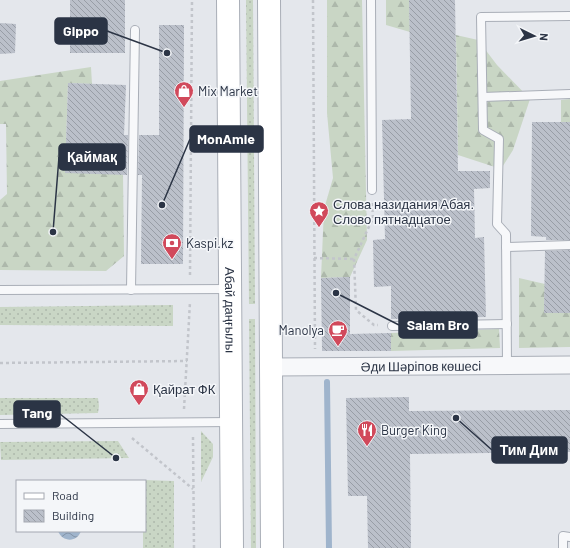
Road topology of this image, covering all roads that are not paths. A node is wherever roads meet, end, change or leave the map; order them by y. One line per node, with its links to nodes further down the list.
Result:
1 (228, 0): 11 (main road, Абай даңғылы)
2 (269, 0): 18 (main road)
3 (370, 0): 8 (lane)
4 (570, 16): 7 (lane)
5 (135, 30): 13 (lane)
6 (570, 94): 7 (lane)
7 (483, 97): 10 (lane)
8 (372, 190)
9 (570, 245): 10 (lane)
10 (506, 247): 14 (lane)
11 (231, 289): 13 (lane); 19 (main road, Абай даңғылы)
12 (0, 290): 13 (lane)
13 (132, 290)
14 (507, 324): 15 (lane); 16 (lane)
15 (392, 326)
16 (507, 365): 17 (street, Әди Шәріпов көшесі); 18 (street, Әди Шәріпов көшесі)
17 (570, 365)
18 (272, 366): 23 (main road)
19 (231, 422): 20 (lane); 22 (main road, Абай даңғылы)
20 (0, 424)
21 (570, 536): 24 (lane)
22 (232, 548)
23 (272, 548)
24 (564, 548)

